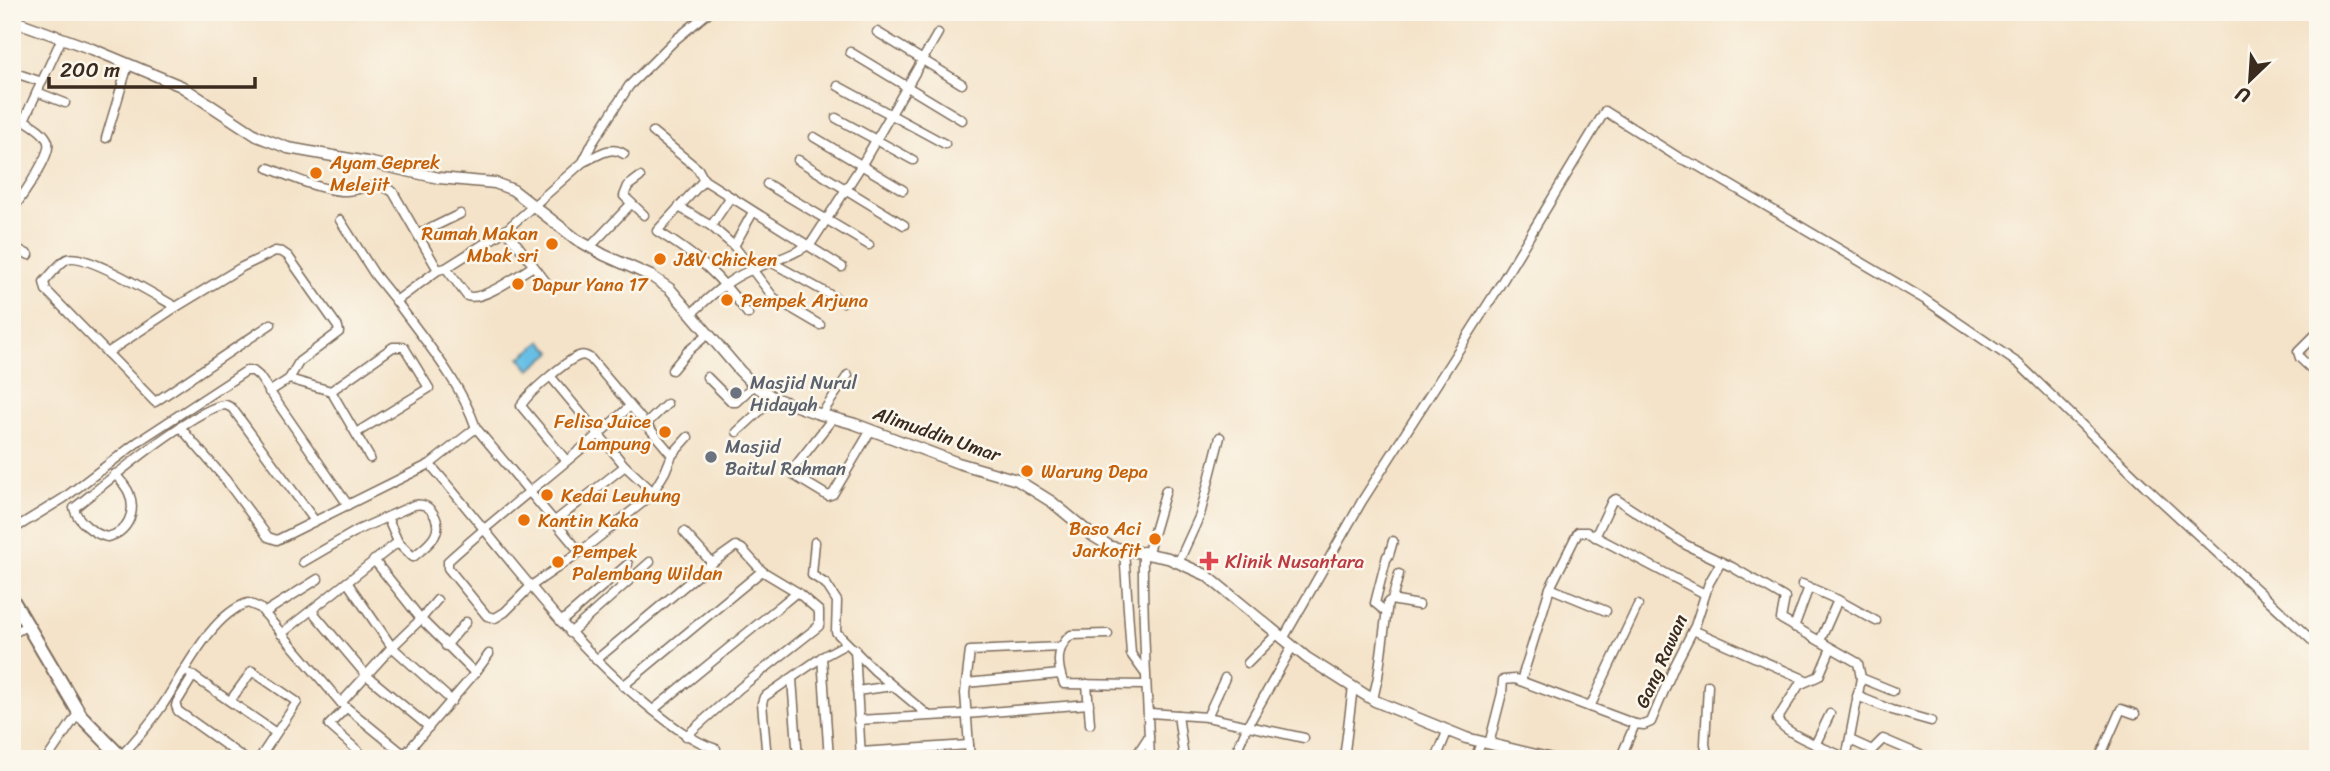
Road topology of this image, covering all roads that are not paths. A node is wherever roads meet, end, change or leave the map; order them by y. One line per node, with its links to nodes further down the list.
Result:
1 (709, 12): 29 (street)
2 (12, 20): 5 (street, Alimuddin Umar)
3 (877, 32): 7 (street)
4 (938, 33): 7 (street)
5 (62, 37): 8 (street, Alimuddin Umar); 10 (street)
6 (850, 52): 12 (street)
7 (921, 60): 11 (street); 12 (street)
8 (128, 65): 23 (street); 39 (street, Alimuddin Umar)
9 (12, 72): 10 (street)
10 (42, 82): 14 (street)
11 (962, 84)
12 (906, 85): 17 (street); 20 (street)
13 (838, 86): 17 (street)
14 (37, 92): 15 (street); 19 (street)
15 (65, 103)
16 (12, 114): 19 (street)
17 (891, 114): 24 (street); 25 (street)
18 (836, 118): 24 (street)
19 (24, 120): 41 (street)
20 (962, 120)
21 (653, 132): 33 (street)
22 (814, 136): 30 (street)
23 (106, 138)
24 (876, 139): 28 (street); 30 (street)
25 (945, 144)
26 (624, 154): 29 (street)
27 (797, 160): 35 (street)
28 (913, 160)
29 (583, 162): 39 (street)
30 (862, 166): 35 (street); 36 (street)
31 (268, 168): 50 (street)
32 (640, 177): 38 (street)
33 (704, 180): 37 (street); 40 (street)
34 (767, 184): 46 (street)
35 (846, 190): 46 (street); 47 (street)
36 (903, 190)
37 (730, 198): 42 (street); 48 (street)
38 (631, 204): 44 (street); 55 (street)
39 (535, 206): 49 (street); 55 (street, Alimuddin Umar)
40 (679, 207): 48 (street); 63 (street)
41 (12, 211)
42 (753, 212): 51 (street); 54 (street)
43 (460, 214): 50 (street)
44 (644, 215)
45 (340, 220): 64 (street)
46 (825, 220): 51 (street); 52 (street)
47 (904, 225)
48 (711, 226): 54 (street)
49 (506, 230): 58 (street); 60 (street)
50 (419, 234): 60 (street)
51 (807, 245): 57 (street); 59 (street)
52 (869, 245)
53 (12, 246): 56 (street)
54 (734, 246): 61 (street)
55 (590, 247): 67 (street, Alimuddin Umar)
56 (29, 255)
57 (771, 262): 61 (street); 65 (street)
58 (533, 267): 60 (street); 62 (street)
59 (842, 267)
60 (442, 269): 64 (street)
61 (752, 269): 63 (street); 70 (street)
62 (545, 282)
63 (725, 283): 67 (street); 68 (street)
64 (396, 301): 90 (street)
65 (843, 302)
66 (176, 307): 73 (street); 73 (street); 79 (street)
67 (692, 313): 72 (street, Alimuddin Umar)
68 (747, 314)
69 (271, 324): 73 (street)
70 (820, 325)
71 (2318, 332): 76 (street)
72 (708, 334): 74 (street); 80 (street, Alimuddin Umar)
73 (107, 353)
74 (672, 370)
75 (848, 375): 86 (street)
76 (2318, 375)
77 (551, 377): 85 (street); 94 (street); 99 (street)
78 (707, 377): 80 (street)
79 (289, 379): 81 (street); 82 (street)
80 (754, 385): 83 (street, Alimuddin Umar)
81 (331, 391): 93 (street); 93 (street)
82 (269, 392): 106 (street); 111 (street)
83 (774, 398): 86 (street, Alimuddin Umar); 92 (street)
84 (667, 404): 88 (street)
85 (629, 407): 88 (street); 94 (street)
86 (821, 415): 87 (street, Alimuddin Umar)
87 (833, 418): 91 (street, Alimuddin Umar); 91 (street)
88 (645, 425): 97 (street)
89 (180, 428): 102 (street); 108 (street); 108 (street)
90 (476, 428): 104 (street); 106 (street)
91 (872, 430): 117 (street, Alimuddin Umar)
92 (737, 432)
93 (356, 433): 98 (street)
94 (599, 435): 99 (street); 100 (street)
95 (688, 437): 97 (street)
96 (1220, 437): 121 (street)
97 (672, 455): 105 (street)
98 (370, 458)
99 (566, 460): 104 (street)
100 (625, 466): 105 (street); 109 (street)
101 (434, 469): 110 (street)
102 (116, 474): 102 (street)
103 (1166, 490): 119 (street)
104 (530, 492): 109 (street); 110 (street)
105 (653, 492): 118 (street)
106 (348, 505): 108 (street)
107 (387, 517): 115 (street); 115 (street); 122 (street)
108 (314, 521)
109 (555, 521): 118 (street)
110 (485, 528): 131 (street); 131 (street)
111 (12, 530)
112 (684, 532): 125 (street)
113 (1595, 537): 124 (street); 132 (street); 134 (street)
114 (1393, 541): 143 (street)
115 (398, 542): 120 (street)
116 (815, 542): 158 (street)
117 (1124, 550): 119 (street, Alimuddin Umar); 173 (street)
118 (580, 552): 131 (street)
119 (1145, 552): 121 (street, Alimuddin Umar); 173 (street)
120 (374, 560): 130 (street); 145 (street)
121 (1179, 561): 156 (street, Alimuddin Umar)
122 (303, 562)
123 (650, 562): 152 (street)
124 (1721, 562): 134 (street, Gang Rawan); 150 (street)
125 (712, 563): 127 (street); 168 (street)
126 (628, 564): 148 (street)
127 (762, 571): 133 (street); 185 (street)
128 (1399, 574): 137 (street)
129 (318, 579): 144 (street)
130 (347, 582): 141 (street); 161 (street)
131 (531, 586): 148 (street)
132 (1550, 588): 142 (street); 180 (street)
133 (797, 592): 197 (street); 214 (street)
134 (1705, 594): 151 (street, Gang Rawan)
135 (12, 599): 149 (main road)
136 (437, 600): 145 (street)
137 (1392, 600): 139 (street); 143 (street)
138 (1838, 600): 146 (street); 150 (street); 157 (street)
139 (1419, 605)
140 (1638, 605): 196 (street)
141 (312, 611): 154 (street); 174 (street)
142 (1606, 611)
143 (1386, 612): 191 (street)
144 (264, 613): 154 (street); 170 (street)
145 (421, 619): 159 (street); 161 (street)
146 (1876, 621)
147 (466, 622): 159 (street)
148 (561, 622): 152 (street)
149 (27, 625): 153 (street); 198 (main road)
150 (1794, 626): 157 (street)
151 (1693, 630): 179 (street); 209 (street, Gang Rawan)
152 (570, 633): 168 (street)
153 (12, 634)
154 (281, 634): 195 (street)
155 (1108, 634): 162 (street)
156 (1280, 637): 160 (street); 163 (street, Alimuddin Umar); 169 (street)
157 (1820, 642): 164 (street)
158 (846, 644): 165 (street); 167 (street)
159 (446, 646): 171 (street)
160 (2318, 646)
161 (392, 647): 174 (street); 193 (street)
162 (1061, 647): 172 (street); 181 (street)
163 (1292, 647): 187 (street, Alimuddin Umar); 211 (street)
164 (1831, 648): 177 (street); 179 (street)
165 (855, 649): 186 (street); 188 (street)
166 (489, 654): 171 (street)
167 (822, 657): 178 (street); 232 (street)
168 (596, 660): 185 (street)
169 (1248, 663)
170 (184, 670): 175 (street); 222 (street)
171 (475, 673): 193 (street)
172 (1060, 674): 181 (street); 182 (street)
173 (1145, 674): 183 (street)
174 (366, 675): 195 (street); 210 (street)
175 (194, 676): 192 (street); 227 (street)
176 (1225, 678): 205 (street)
177 (1861, 678): 189 (street); 190 (street)
178 (792, 679): 230 (street); 231 (street)
179 (1806, 680): 218 (street)
180 (1521, 681): 196 (street); 219 (street)
181 (966, 683): 200 (street)
182 (1087, 684): 183 (street); 194 (street)
183 (1145, 685): 199 (street)
184 (1708, 685): 243 (street)
185 (623, 686): 197 (street)
186 (892, 686): 188 (street); 203 (street)
187 (1353, 687): 191 (street, Alimuddin Umar); 238 (street)
188 (857, 691): 206 (street)
189 (1893, 691)
190 (1857, 696): 207 (street); 217 (street)
191 (1373, 699): 212 (street, Alimuddin Umar)
192 (230, 701): 213 (street); 213 (street)
193 (452, 701): 210 (street)
194 (1089, 704): 200 (street); 208 (street)
195 (343, 706): 210 (street); 229 (street)
196 (1590, 707): 209 (street)
197 (653, 710): 214 (street)
198 (79, 712): 222 (main road); 226 (street)
199 (1150, 713): 204 (street); 215 (street)
200 (966, 714): 203 (street); 220 (street)
201 (1830, 714): 218 (street)
202 (2135, 714): 244 (street)
203 (928, 715): 206 (street)
204 (1178, 715): 205 (street); 236 (street)
205 (1207, 718): 211 (street)
206 (858, 720): 223 (street)
207 (1931, 721)
208 (1090, 724)
209 (1635, 724): 242 (street, Gang Rawan)
210 (429, 727)
211 (1247, 727): 216 (street); 237 (street)
212 (1447, 732): 219 (street, Alimuddin Umar); 239 (street)
213 (276, 733): 228 (street)
214 (686, 736): 221 (street)
215 (1149, 736): 234 (street); 235 (street)
216 (1304, 737)
217 (1850, 740): 224 (street); 225 (street)
218 (1816, 743): 225 (street)
219 (1485, 744): 240 (street); 241 (street, Alimuddin Umar)
220 (969, 745): 223 (street); 233 (street)
221 (716, 749)
222 (116, 756)
223 (861, 756)
224 (1925, 757)
225 (1846, 758)
226 (47, 759)
227 (245, 759)
228 (260, 759)
229 (367, 759)
230 (767, 759)
231 (798, 759)
232 (829, 759)
233 (970, 759)
234 (1134, 759)
235 (1150, 759)
236 (1184, 759)
237 (1233, 759)
238 (1344, 759)
239 (1436, 759)
240 (1475, 759)
241 (1552, 759)
242 (1619, 759)
243 (1708, 759)
244 (2099, 759)

